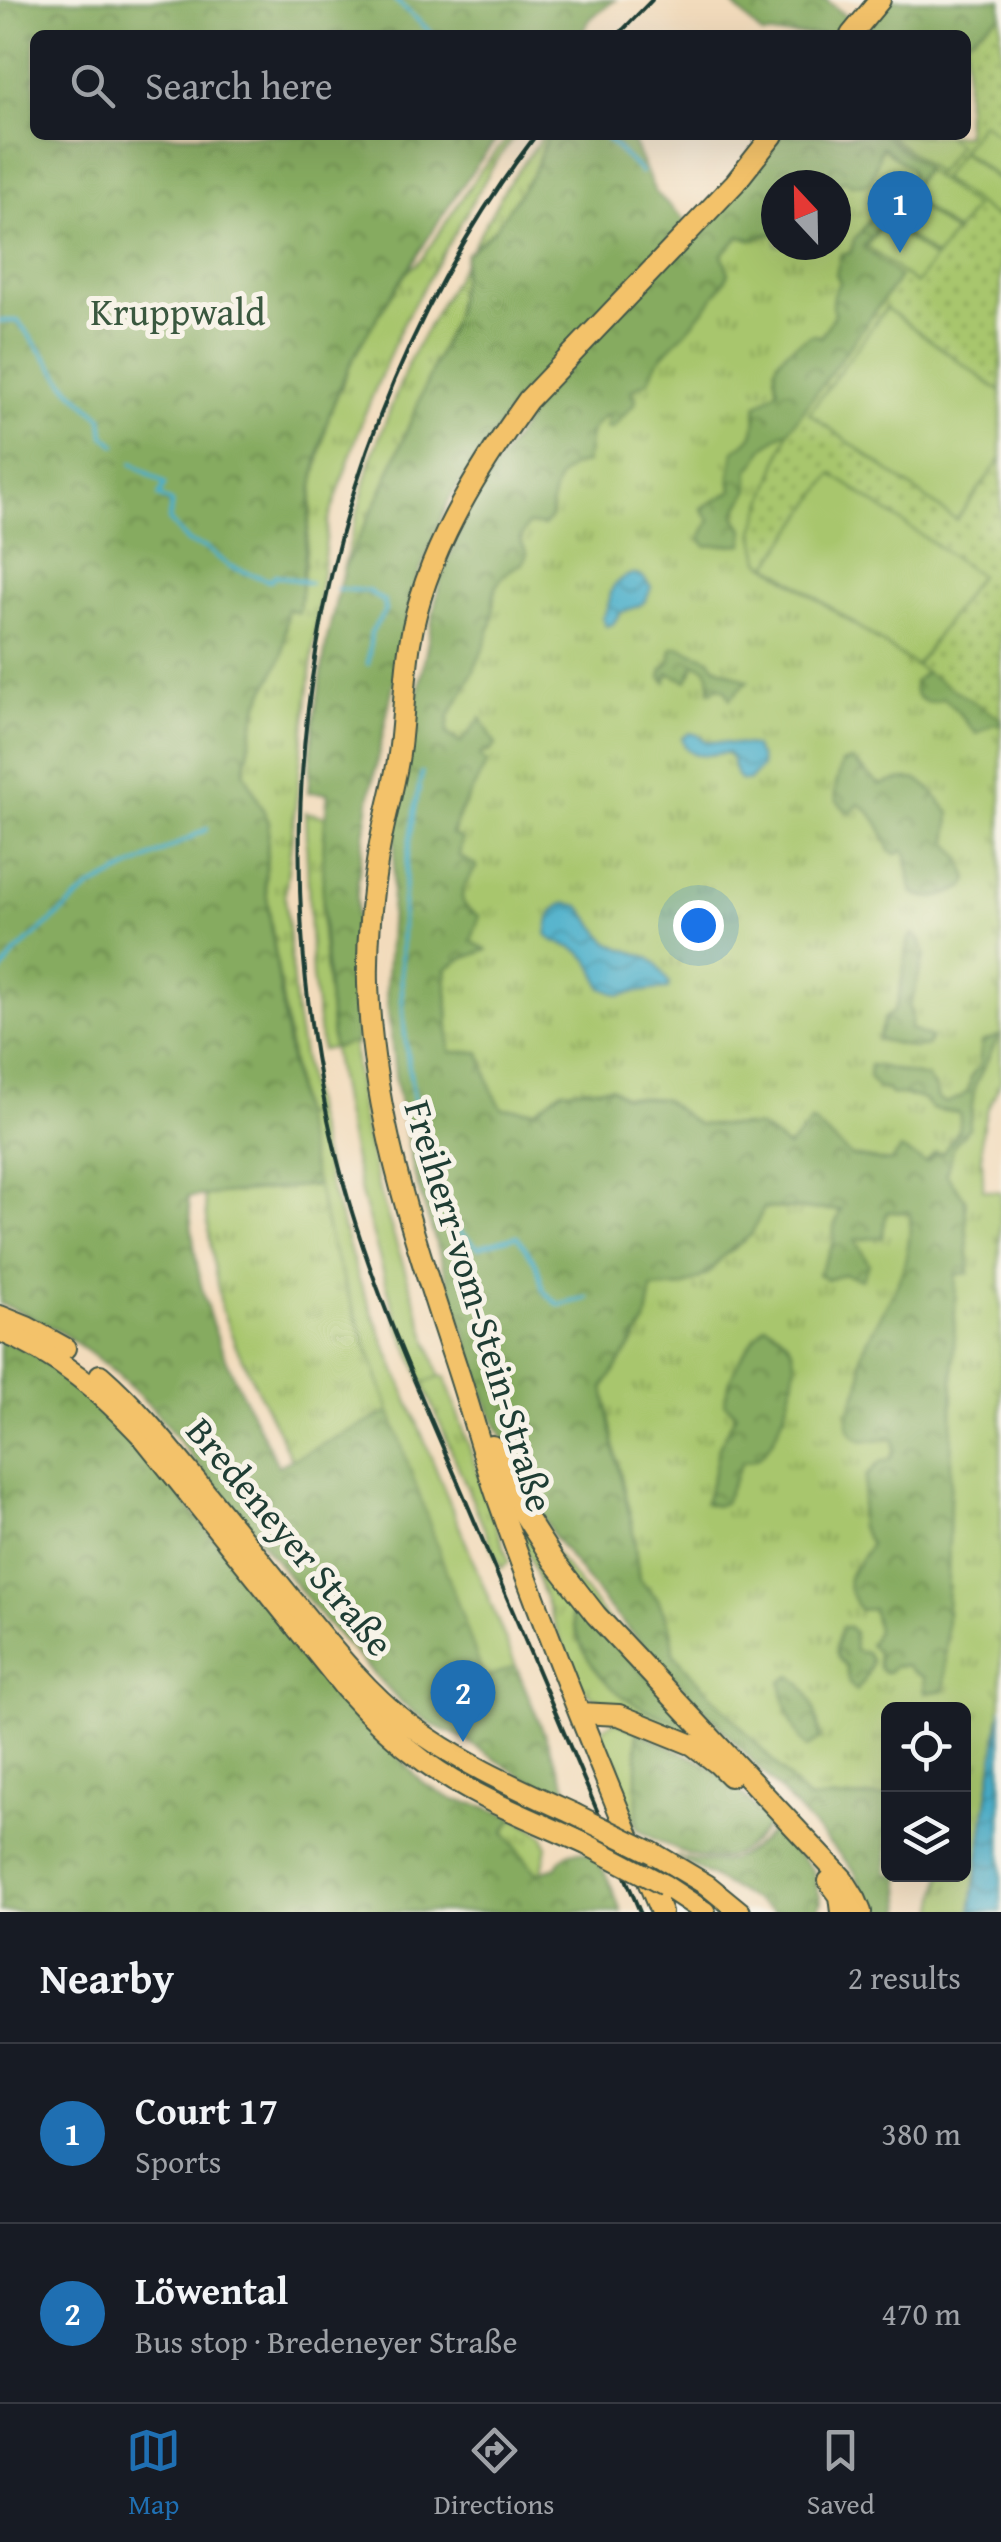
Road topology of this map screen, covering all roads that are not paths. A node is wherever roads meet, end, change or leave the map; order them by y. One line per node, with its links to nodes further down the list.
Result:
1 (880, 0): 2 (main road)
2 (855, 30)
3 (769, 140): 6 (main road, Freiherr-vom-Stein-Straße)
4 (0, 1316): 10 (main road, Bredeneyer Straße, bridge)
5 (0, 1331): 9 (main road, Bredeneyer Straße, bridge)
6 (470, 1408): 7 (main road, Freiherr-vom-Stein-Straße); 12 (main road)
7 (580, 1713): 8 (main road, Freiherr-vom-Stein-Straße); 11 (main road)
8 (660, 1912)
9 (705, 1912)
10 (740, 1912)
11 (842, 1912)
12 (860, 1912)

